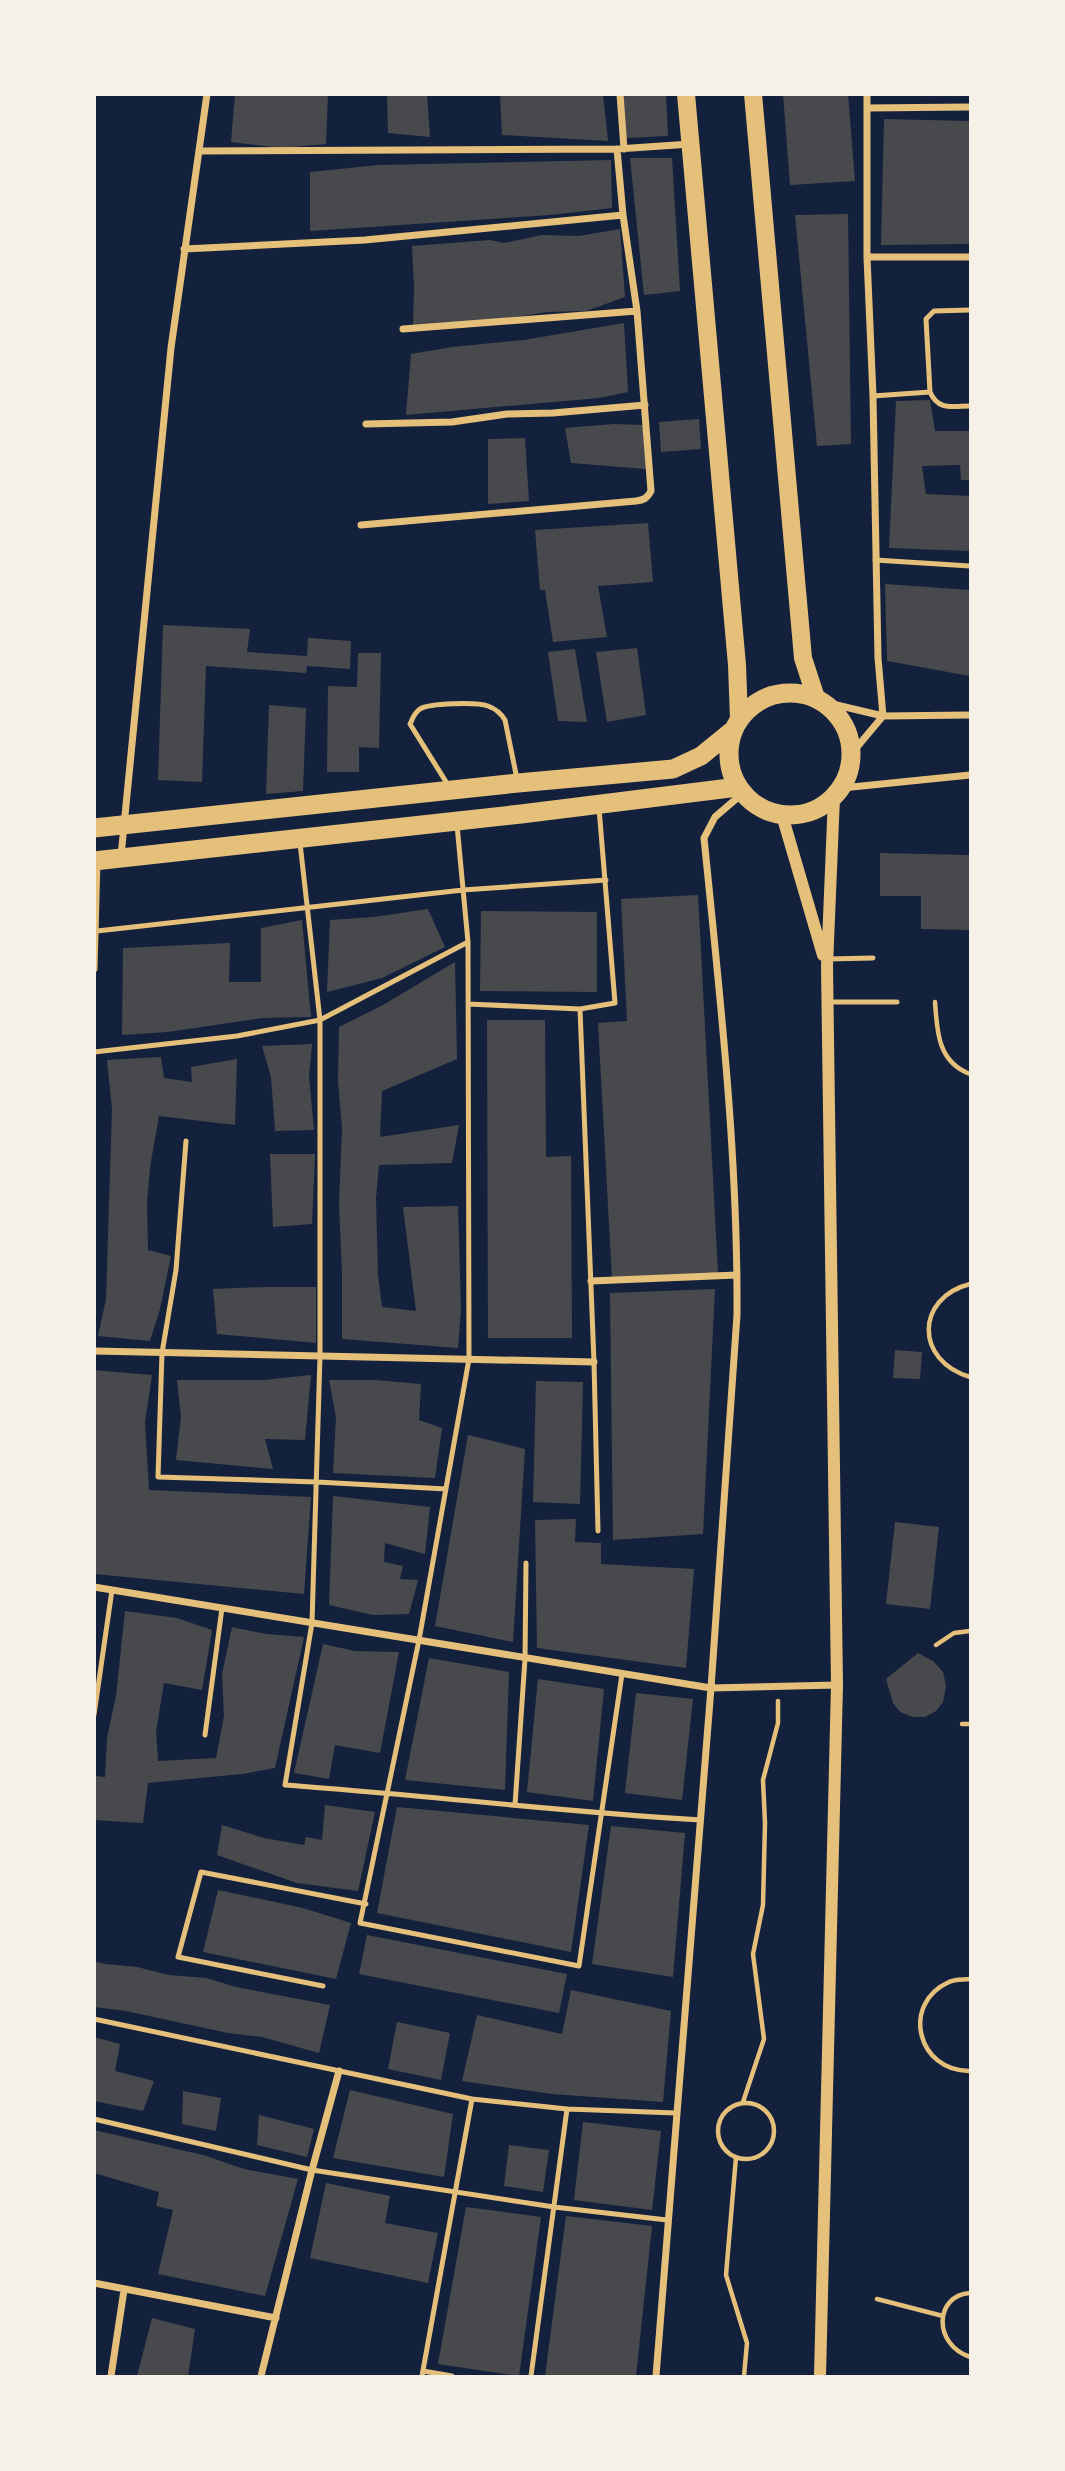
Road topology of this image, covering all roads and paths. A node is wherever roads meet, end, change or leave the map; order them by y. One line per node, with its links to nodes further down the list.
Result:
1 (208, 94): 10 (street)
2 (620, 94): 9 (street)
3 (686, 94): 8 (main road)
4 (752, 94): 26 (main road)
5 (867, 94): 7 (street)
6 (971, 107): 7 (street)
7 (867, 108): 13 (street)
8 (692, 144): 9 (street); 29 (main road)
9 (621, 149): 10 (street); 11 (street)
10 (199, 151): 12 (street)
11 (623, 215): 12 (street); 16 (street)
12 (184, 249): 40 (street)
13 (867, 257): 14 (street); 19 (street)
14 (971, 257)
15 (971, 310): 18 (lane)
16 (637, 311): 17 (street); 20 (street)
17 (403, 329)
18 (930, 392): 19 (lane); 21 (lane)
19 (873, 396): 24 (street)
20 (645, 405): 22 (street); 23 (street)
21 (971, 405)
22 (366, 424)
23 (361, 525)
24 (875, 560): 25 (lane); 28 (street)
25 (971, 566)
26 (820, 700): 28 (street); 29 (highway); 30 (highway)
27 (971, 715): 28 (street)
28 (883, 716): 30 (street)
29 (736, 725): 32 (highway); 34 (highway)
30 (852, 753): 35 (highway)
31 (971, 775): 35 (street)
32 (518, 782): 33 (highway); 33 (lane); 37 (highway)
33 (451, 790): 39 (highway); 40 (highway)
34 (740, 790): 36 (highway); 38 (highway); 62 (street)
35 (838, 792): 38 (highway); 51 (street)
36 (599, 804): 37 (highway); 45 (lane)
37 (521, 814): 39 (highway)
38 (782, 815): 51 (street)
39 (456, 820): 42 (highway); 46 (lane)
40 (124, 825): 41 (highway); 43 (street)
41 (94, 828)
42 (299, 837): 43 (highway); 47 (lane)
43 (121, 857): 44 (highway)
44 (96, 861): 48 (street)
45 (606, 880): 46 (lane); 57 (lane)
46 (463, 890): 47 (lane); 49 (lane)
47 (308, 907): 48 (lane); 58 (lane)
48 (97, 931): 52 (street)
49 (468, 943): 56 (lane); 58 (lane)
50 (873, 958): 51 (lane)
51 (827, 962): 53 (street)
52 (94, 969)
53 (827, 1002): 54 (lane); 84 (street)
54 (897, 1002)
55 (935, 1002): 60 (path)
56 (468, 1004): 57 (lane); 68 (lane)
57 (580, 1010): 63 (lane)
58 (320, 1020): 59 (lane); 67 (lane)
59 (94, 1052)
60 (971, 1074)
61 (186, 1141): 66 (lane)
62 (737, 1275): 63 (street); 86 (street)
63 (591, 1281): 69 (lane)
64 (971, 1284): 70 (path)
65 (94, 1352): 66 (street)
66 (162, 1353): 67 (street); 71 (lane)
67 (320, 1356): 68 (street); 71 (lane)
68 (469, 1359): 69 (street); 72 (lane)
69 (594, 1362): 73 (lane)
70 (971, 1377)
71 (317, 1482): 72 (lane); 78 (lane)
72 (446, 1489): 80 (lane)
73 (598, 1531)
74 (526, 1563): 82 (lane)
75 (94, 1587): 76 (street)
76 (112, 1590): 77 (street); 87 (lane)
77 (222, 1608): 78 (street); 90 (lane)
78 (312, 1623): 80 (street); 91 (lane)
79 (971, 1631): 81 (path)
80 (419, 1640): 82 (street); 91 (lane)
81 (936, 1645)
82 (525, 1659): 83 (street); 92 (lane)
83 (622, 1674): 86 (street); 93 (lane)
84 (837, 1685): 85 (street); 125 (street)
85 (777, 1687): 86 (street); 102 (path)
86 (711, 1688): 94 (street)
87 (94, 1715)
88 (962, 1724): 89 (path)
89 (971, 1724)
90 (205, 1735)
91 (388, 1792): 92 (lane); 95 (lane)
92 (514, 1805): 93 (lane)
93 (602, 1815): 94 (lane); 95 (lane)
94 (701, 1820): 104 (street)
95 (366, 1904): 97 (lane)
96 (971, 1979): 100 (path)
97 (323, 1986)
98 (94, 2019): 99 (lane)
99 (339, 2071): 101 (lane); 107 (street)
100 (971, 2071)
101 (472, 2099): 103 (lane); 108 (lane)
102 (743, 2102): 106 (path); 106 (path)
103 (567, 2109): 104 (lane); 109 (lane)
104 (676, 2113): 110 (street)
105 (94, 2119): 107 (lane)
106 (736, 2157): 124 (path)
107 (312, 2171): 108 (lane); 116 (street)
108 (455, 2192): 109 (lane); 118 (lane)
109 (554, 2207): 110 (lane); 122 (lane)
110 (667, 2220): 123 (street)
111 (94, 2283): 112 (street)
112 (124, 2290): 116 (street); 119 (street)
113 (971, 2293): 115 (path)
114 (877, 2299): 115 (path)
115 (943, 2316): 117 (path)
116 (275, 2318): 120 (street)
117 (971, 2357)
118 (423, 2374): 121 (lane)
119 (111, 2376)
120 (261, 2376)
121 (452, 2376)
122 (531, 2376)
123 (656, 2376)
124 (744, 2376)
125 (820, 2376)

